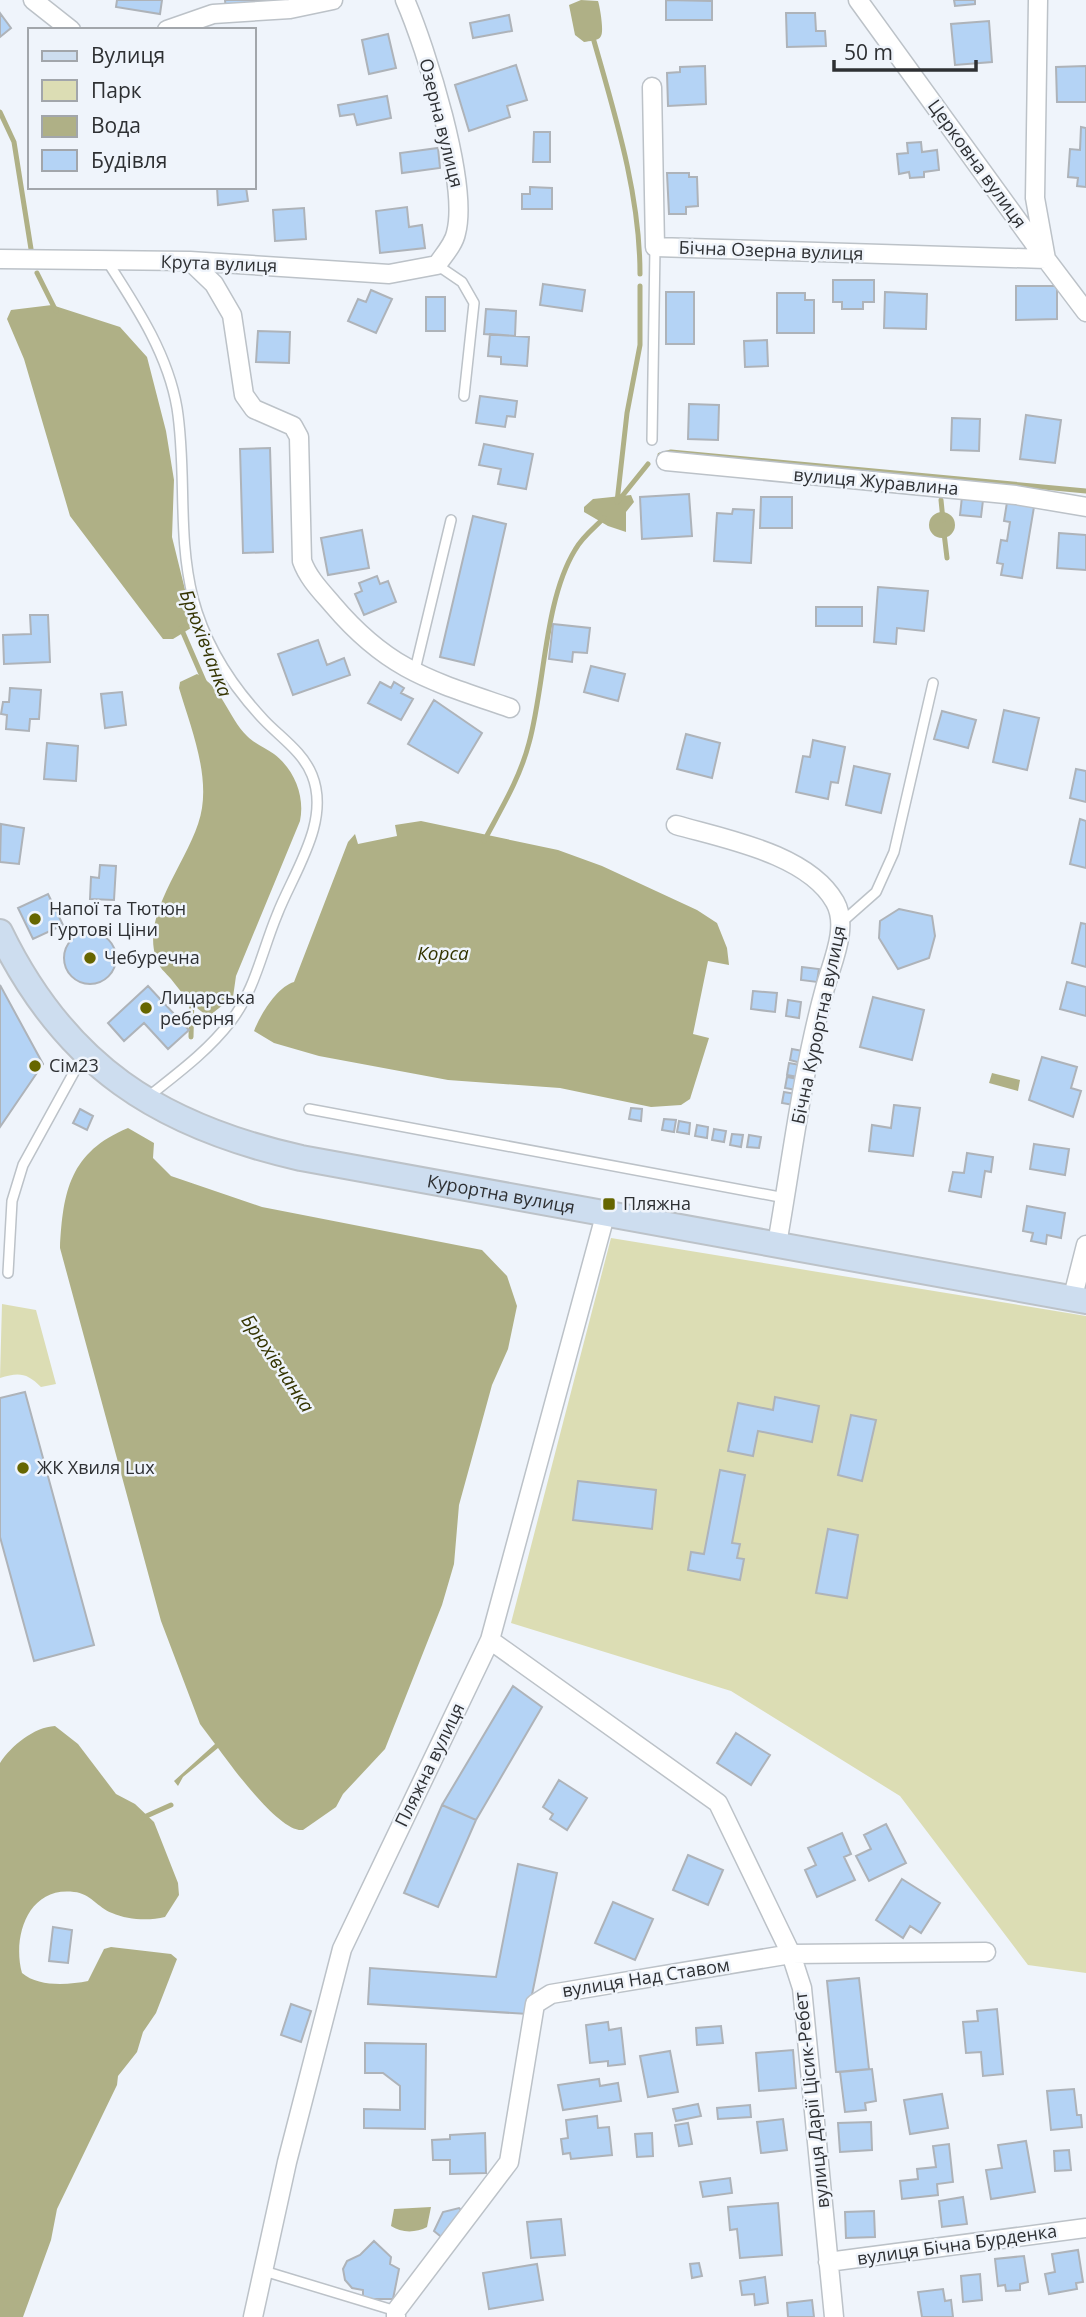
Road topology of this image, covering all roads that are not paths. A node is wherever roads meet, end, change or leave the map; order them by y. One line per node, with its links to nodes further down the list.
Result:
1 (33, 0): 6 (street)
2 (333, 0): 7 (street)
3 (405, 0): 14 (street, Озерна вулиця)
4 (859, 0): 11 (street, Церковна вулиця)
5 (1038, 0): 11 (street)
6 (68, 28)
7 (173, 28)
8 (652, 87): 9 (street, Бічна Озерна вулиця)
9 (655, 247): 11 (street, Бічна Озерна вулиця); 17 (lane)
10 (0, 259): 12 (street, Крута вулиця)
11 (1046, 259): 15 (street, Церковна вулиця)
12 (107, 261): 13 (street, Крута вулиця); 28 (lane)
13 (190, 261): 14 (street, Крута вулиця); 21 (street)
14 (437, 265): 16 (lane)
15 (1086, 312)
16 (464, 396)
17 (652, 440)
18 (666, 461): 19 (street, вулиця Журавлина)
19 (1086, 507)
20 (451, 520): 21 (lane)
21 (414, 674): 23 (street)
22 (933, 683): 25 (lane)
23 (510, 708)
24 (676, 825): 25 (street, Бічна Курортна вулиця)
25 (842, 922): 30 (street, Бічна Курортна вулиця)
26 (0, 932): 27 (main road, Курортна вулиця)
27 (84, 1054): 28 (main road, Курортна вулиця); 34 (lane)
28 (144, 1100): 31 (main road, Курортна вулиця)
29 (309, 1109): 30 (lane)
30 (785, 1198): 32 (street, Бічна Курортна вулиця)
31 (606, 1212): 32 (main road, Курортна вулиця); 36 (street, Пляжна вулиця)
32 (777, 1244): 35 (main road, Курортна вулиця)
33 (1086, 1245): 35 (street)
34 (8, 1273)
35 (1079, 1301)
36 (490, 1640): 38 (street, вулиця Дарії Цісик-Ребет); 41 (street, Пляжна вулиця)
37 (986, 1952): 38 (street, вулиця Над Ставом)
38 (791, 1954): 40 (street, вулиця Дарії Цісик-Ребет); 42 (street, вулиця Над Ставом)
39 (1086, 2228): 40 (street, вулиця Бічна Бурденка)
40 (828, 2262): 44 (street, вулиця Дарії Цісик-Ребет)
41 (264, 2272): 42 (lane); 43 (street, Пляжна вулиця)
42 (396, 2314)
43 (253, 2317)
44 (834, 2317)

